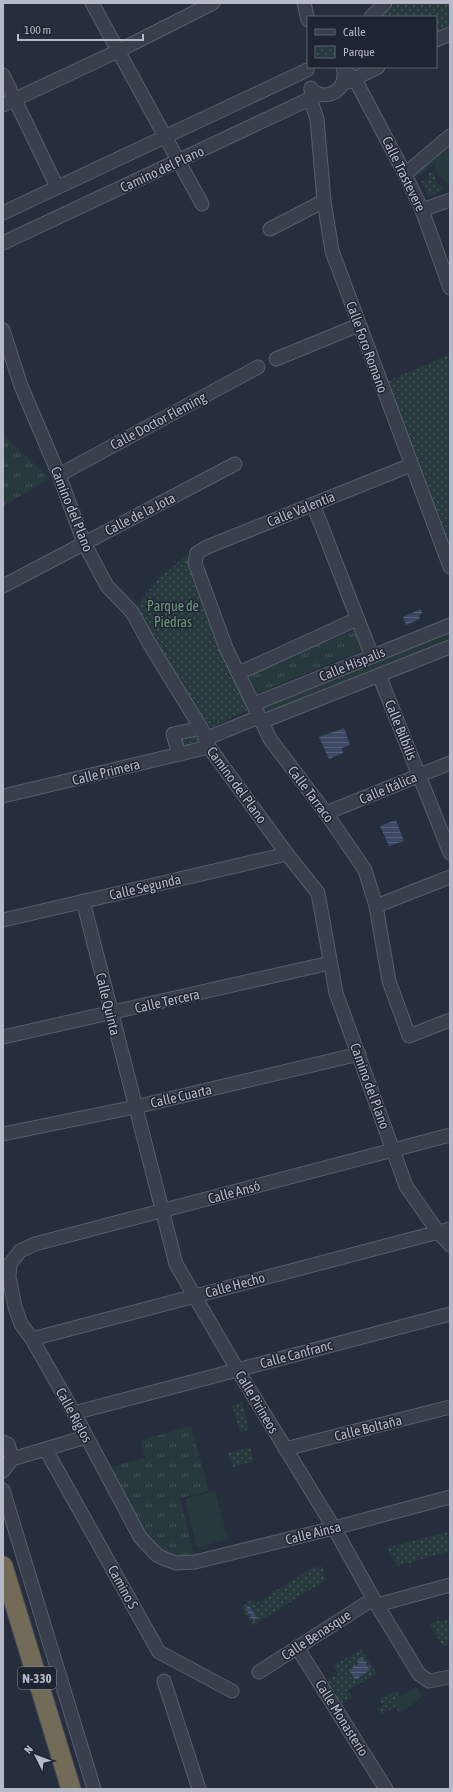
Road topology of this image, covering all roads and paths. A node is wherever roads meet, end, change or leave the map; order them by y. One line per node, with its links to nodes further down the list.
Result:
1 (92, 3): 9 (street)
2 (304, 3): 5 (street)
3 (384, 3): 6 (street)
4 (205, 5): 9 (street)
5 (307, 16)
6 (372, 16)
7 (450, 34): 8 (street)
8 (437, 40)
9 (118, 51): 18 (street); 20 (street)
10 (307, 68): 17 (street, Calle Foro Romano); 20 (street, Camino del Plano)
11 (343, 68): 16 (street)
12 (344, 68): 15 (street, Calle Trastevere)
13 (376, 68): 15 (street, Camino del Plano)
14 (3, 75): 18 (street)
15 (354, 78): 16 (street, Camino del Plano); 22 (street, Calle Trastevere)
16 (343, 85): 17 (street, Camino del Plano)
17 (317, 94): 21 (street, Camino del Plano); 25 (street, Calle Foro Romano)
18 (9, 102): 23 (street)
19 (450, 136): 22 (street)
20 (166, 137): 21 (street); 23 (street, Camino del Plano)
21 (180, 161): 26 (street); 30 (street, Camino del Plano)
22 (405, 174): 27 (street, Calle Trastevere)
23 (57, 188): 28 (street, Camino del Plano)
24 (450, 200): 27 (street)
25 (324, 201): 29 (street); 32 (street, Calle Foro Romano)
26 (202, 204)
27 (422, 210): 31 (street, Calle Trastevere)
28 (3, 213)
29 (270, 228)
30 (3, 243)
31 (450, 288)
32 (359, 325): 34 (street); 37 (street, Calle Foro Romano)
33 (3, 330): 38 (street, Camino del Plano)
34 (276, 359)
35 (258, 367): 38 (street, Calle Doctor Fleming)
36 (235, 464): 40 (street, Calle de la Jota)
37 (411, 465): 39 (street, Calle Valentia); 42 (street, Calle Foro Romano)
38 (59, 475): 40 (street, Camino del Plano)
39 (313, 504): 41 (street, Calle Valentia); 44 (street)
40 (84, 543): 43 (street, Calle de la Jota); 52 (street, Camino del Plano)
41 (195, 558): 48 (street, Calle Tarraco)
42 (450, 567)
43 (3, 586)
44 (357, 619): 47 (street); 48 (street)
45 (450, 625): 47 (street, Calle Hispalis)
46 (450, 646): 49 (street, Calle Hispalis)
47 (372, 656): 50 (street, Calle Hispalis)
48 (239, 673): 50 (street, Calle Tarraco)
49 (379, 675): 51 (street, Calle Hispalis); 55 (street, Calle Bilbilis)
50 (254, 704): 51 (street, Calle Tarraco)
51 (260, 719): 52 (street, Calle Hispalis); 57 (street, Calle Tarraco)
52 (205, 738): 53 (street, Calle Primera); 53 (street); 59 (street, Camino del Plano)
53 (179, 754): 56 (street, Calle Primera)
54 (450, 763): 55 (street, Calle Itálica)
55 (418, 775): 57 (street, Calle Itálica); 58 (street, Calle Bilbilis)
56 (3, 796)
57 (326, 813): 62 (street, Calle Tarraco)
58 (450, 853)
59 (287, 854): 61 (street, Calle Segunda); 64 (street, Camino del Plano)
60 (450, 877): 62 (street)
61 (83, 901): 63 (street, Calle Segunda); 65 (street, Calle Quinta)
62 (376, 906): 66 (street, Calle Tarraco)
63 (3, 920)
64 (330, 963): 65 (street, Calle Tercera); 68 (street, Camino del Plano)
65 (111, 1014): 67 (street, Calle Tercera); 69 (street, Calle Quinta)
66 (450, 1020)
67 (3, 1037)
68 (359, 1054): 69 (street, Calle Cuarta); 72 (street, Camino del Plano)
69 (135, 1107): 70 (street, Calle Cuarta); 73 (street, Calle Pirineos)
70 (3, 1134)
71 (450, 1136): 72 (street, Calle Ansó)
72 (393, 1150): 73 (street, Calle Ansó); 74 (street, Camino del Plano)
73 (162, 1211): 76 (street, Calle Ansó); 77 (street, Calle Pirineos)
74 (444, 1230): 75 (street, Camino del Plano); 77 (street, Calle Hecho)
75 (450, 1245)
76 (20, 1251): 79 (street, Calle Riglos)
77 (194, 1296): 79 (street, Calle Hecho); 80 (street, Calle Pirineos)
78 (450, 1314): 80 (street, Calle Canfranc)
79 (32, 1339): 82 (street, Calle Riglos)
80 (237, 1369): 82 (street, Calle Canfranc); 85 (street, Calle Pirineos)
81 (450, 1407): 85 (street, Calle Boltaña)
82 (74, 1413): 83 (street, Calle Riglos)
83 (86, 1437): 86 (street); 92 (street, Calle Riglos)
84 (3, 1442): 87 (street)
85 (285, 1449): 91 (street, Calle Pirineos)
86 (46, 1450): 87 (street); 100 (street, Camino S)
87 (12, 1459): 88 (street)
88 (3, 1471)
89 (3, 1490): 102 (street)
90 (450, 1497): 91 (street, Calle Ainsa)
91 (334, 1528): 92 (street, Calle Ainsa); 95 (street, Calle Pirineos)
92 (176, 1563)
93 (3, 1566): 101 (highway, N-330)
94 (450, 1585): 95 (street, Calle Benasque)
95 (375, 1602): 96 (street, Calle Benasque); 98 (street, Calle Pirineos)
96 (297, 1648): 97 (street, Calle Benasque); 104 (street, Calle Monasterio)
97 (259, 1672)
98 (450, 1676)
99 (164, 1681): 103 (street)
100 (232, 1691)
101 (71, 1789)
102 (94, 1789)
103 (199, 1789)
104 (386, 1789)

